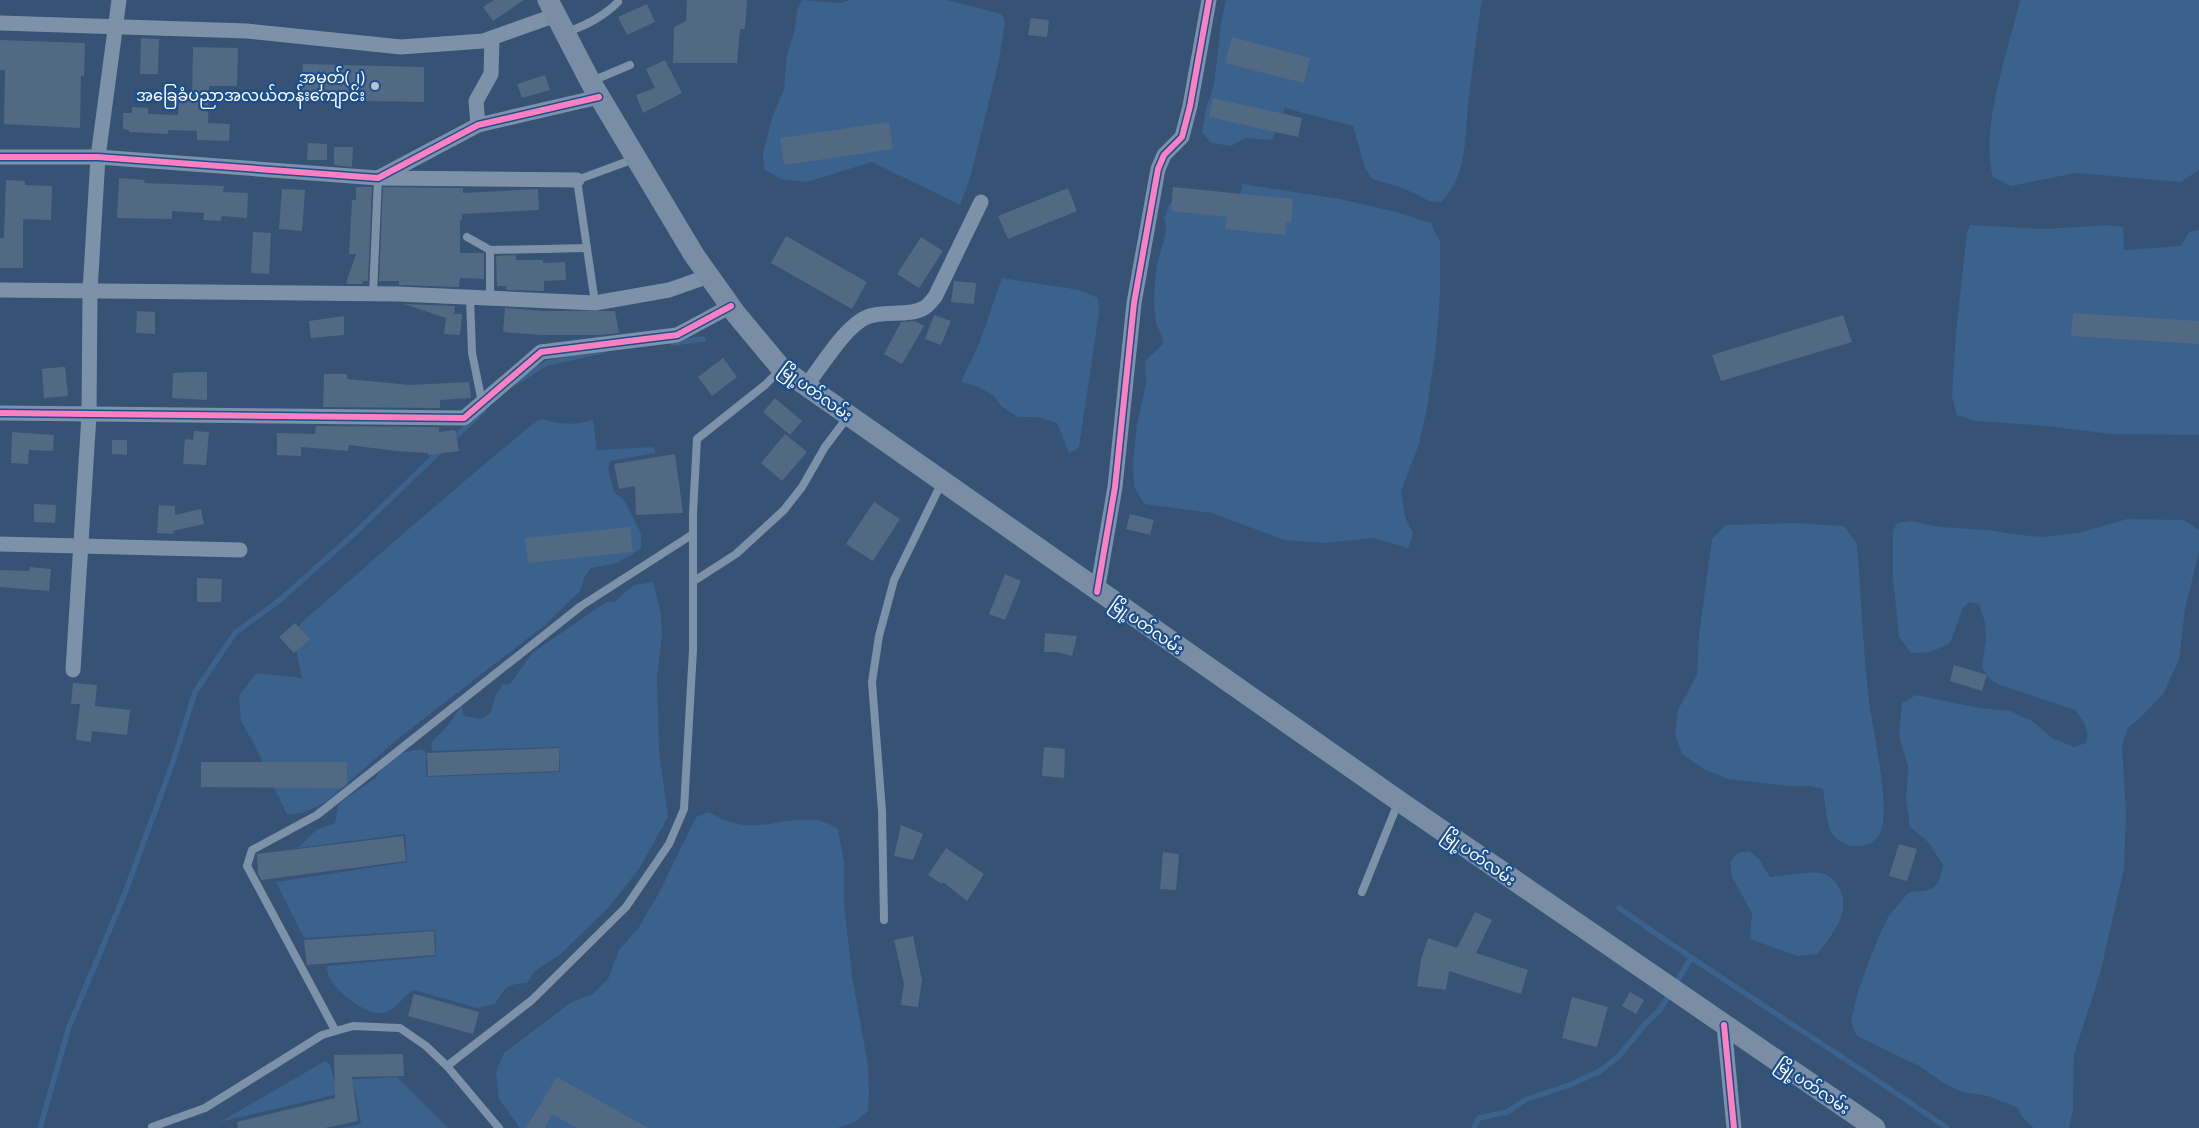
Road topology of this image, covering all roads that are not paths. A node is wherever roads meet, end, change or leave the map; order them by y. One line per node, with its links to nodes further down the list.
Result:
1 (120, 0): 6 (street)
2 (1209, 0): 40 (street)
3 (618, 2): 4 (lane)
4 (556, 16): 7 (street); 9 (main road, မြို့ပတ်လမ်း)
5 (0, 23): 6 (street)
6 (115, 27): 7 (street); 12 (street)
7 (492, 38): 10 (street)
8 (630, 65): 9 (lane)
9 (595, 89): 10 (street); 13 (main road, မြို့ပတ်လမ်း)
10 (478, 125): 14 (street)
11 (0, 157): 12 (street)
12 (98, 157): 14 (street); 22 (street)
13 (636, 158): 15 (lane); 20 (main road, မြို့ပတ်လမ်း)
14 (378, 178): 15 (street); 23 (lane)
15 (577, 180): 18 (lane)
16 (981, 202): 29 (street)
17 (467, 237): 19 (lane)
18 (587, 248): 19 (lane); 26 (lane)
19 (490, 250): 25 (lane)
20 (709, 276): 26 (street); 27 (main road, မြို့ပတ်လမ်း)
21 (0, 290): 22 (street)
22 (90, 291): 23 (street); 32 (street)
23 (374, 294): 24 (street)
24 (470, 296): 25 (street); 30 (lane)
25 (490, 297): 26 (street)
26 (595, 303)
27 (730, 306): 28 (main road, မြို့ပတ်လမ်း); 30 (street)
28 (781, 368): 29 (main road, မြို့ပတ်လမ်း); 35 (lane)
29 (806, 386): 33 (main road, မြို့ပတ်လမ်း)
30 (482, 402): 32 (street)
31 (0, 413): 32 (street)
32 (89, 415): 37 (street)
33 (849, 416): 34 (main road, မြို့ပတ်လမ်း); 39 (lane)
34 (942, 482): 40 (main road, မြို့ပတ်လမ်း); 44 (lane)
35 (693, 534): 39 (lane); 46 (lane)
36 (0, 544): 37 (street)
37 (81, 546): 38 (street); 41 (street)
38 (240, 550)
39 (694, 581): 47 (lane)
40 (1097, 592): 42 (main road, မြို့ပတ်လမ်း)
41 (73, 670)
42 (1398, 801): 43 (lane); 45 (main road, မြို့ပတ်လမ်း)
43 (1362, 892)
44 (884, 920)
45 (1724, 1025): 50 (street); 51 (main road, မြို့ပတ်လမ်း)
46 (335, 1030): 47 (lane); 48 (lane)
47 (447, 1066): 49 (lane)
48 (152, 1127)
49 (499, 1128)
50 (1734, 1128)
51 (1875, 1128)

